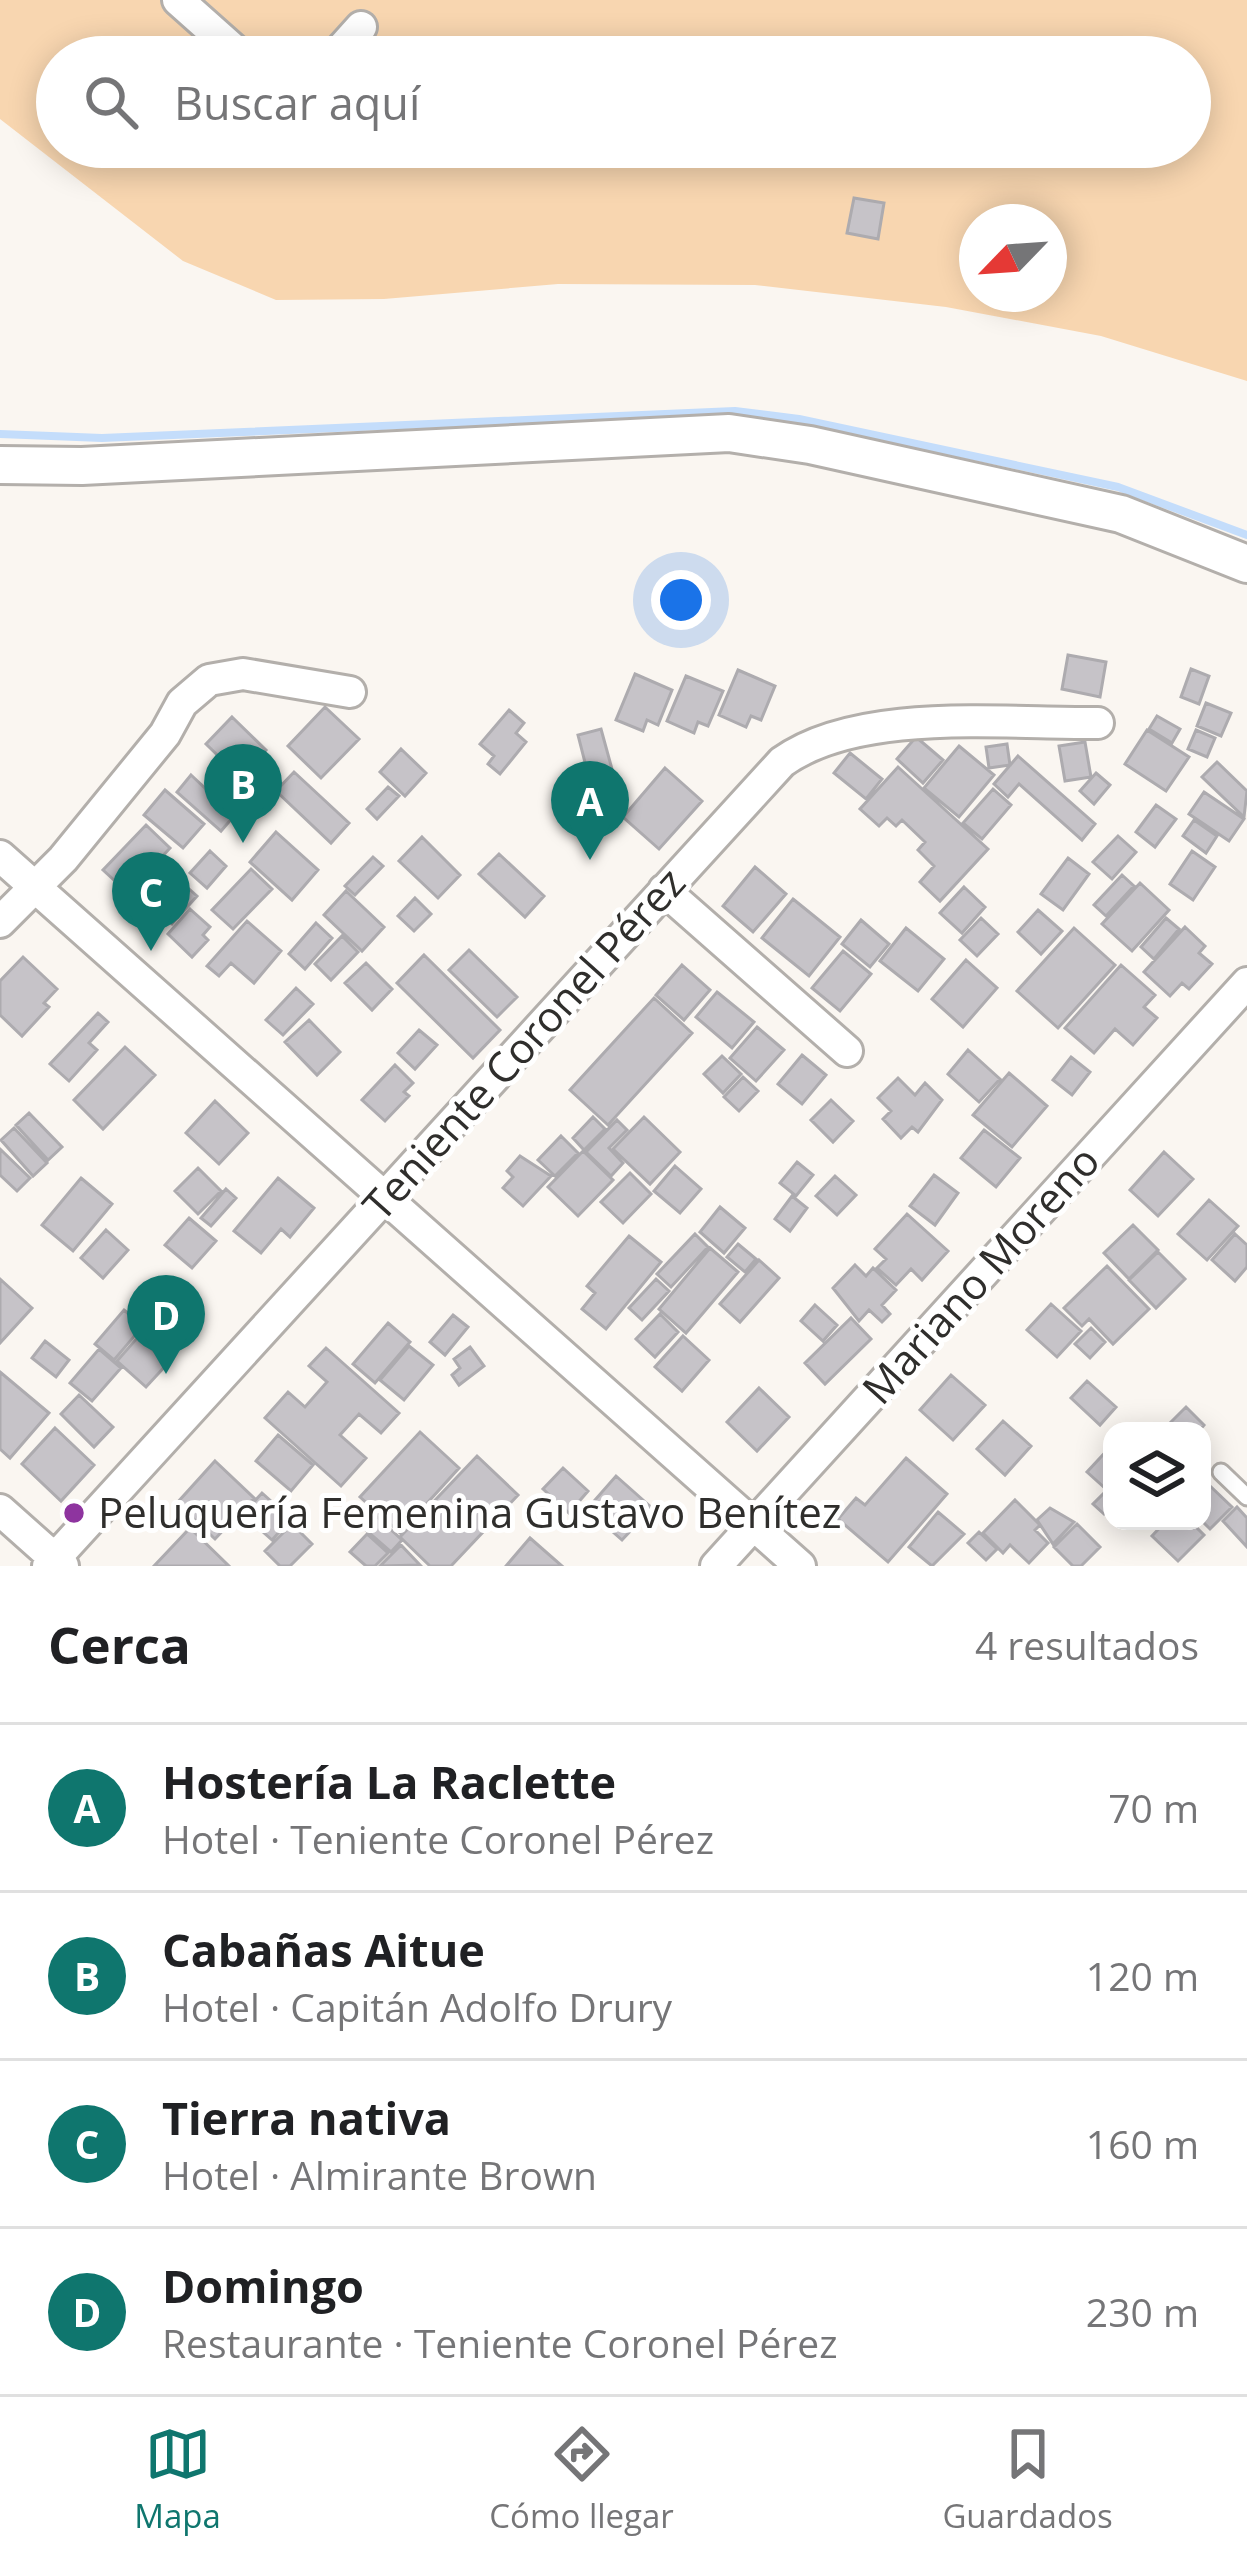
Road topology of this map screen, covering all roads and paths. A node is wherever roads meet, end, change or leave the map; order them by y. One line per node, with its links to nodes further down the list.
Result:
1 (178, 0): 3 (street)
2 (361, 27): 4 (street)
3 (218, 36)
4 (353, 36)
5 (0, 465): 6 (street)
6 (1247, 564)
7 (350, 692): 10 (street)
8 (1098, 723): 11 (street, Teniente Coronel Pérez)
9 (0, 856): 10 (street)
10 (35, 885): 12 (street); 15 (street)
11 (664, 890): 14 (street); 15 (street, Teniente Coronel Pérez)
12 (0, 922)
13 (1247, 983): 19 (street, Mariano Moreno)
14 (847, 1051)
15 (386, 1195): 19 (street); 20 (street, Teniente Coronel Pérez)
16 (1221, 1472): 17 (lane)
17 (1247, 1497)
18 (0, 1510): 20 (street)
19 (754, 1525): 21 (street, Mariano Moreno); 22 (street)
20 (55, 1564)
21 (716, 1566)
22 (800, 1566)

